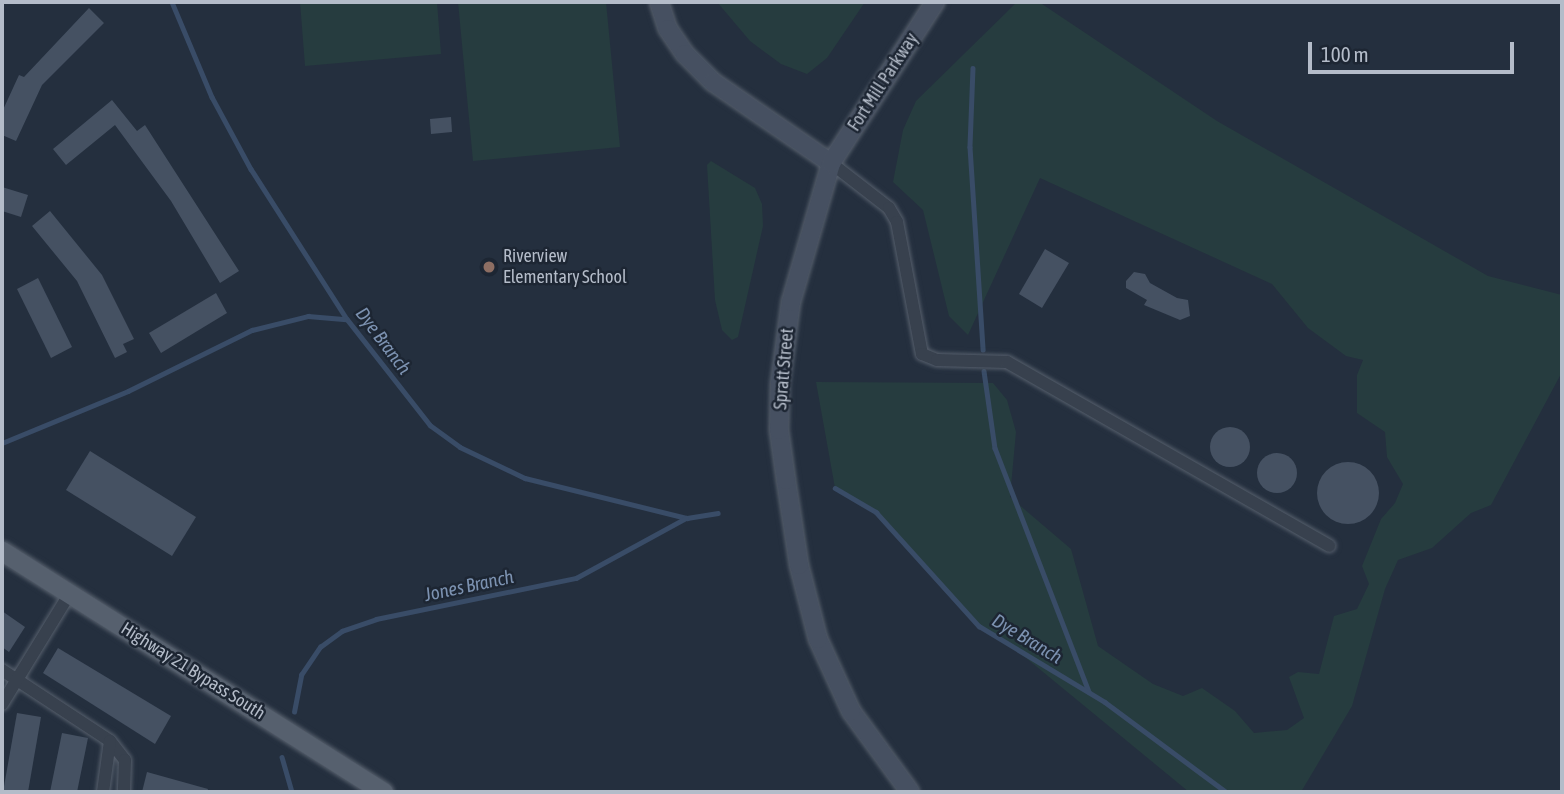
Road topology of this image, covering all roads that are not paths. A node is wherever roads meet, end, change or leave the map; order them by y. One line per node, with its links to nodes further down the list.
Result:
1 (659, 2): 3 (main road)
2 (934, 2): 3 (main road, Fort Mill Parkway)
3 (831, 163): 4 (street); 14 (main road, Spratt Street)
4 (1329, 546)
5 (2, 551): 6 (main road, Highway 21 Bypass South)
6 (70, 593): 8 (street); 13 (main road, Highway 21 Bypass South)
7 (2, 670): 8 (street)
8 (16, 679): 9 (street); 10 (street)
9 (2, 704)
10 (110, 741): 11 (street); 12 (street)
11 (103, 792)
12 (124, 792)
13 (383, 792)
14 (910, 792)

